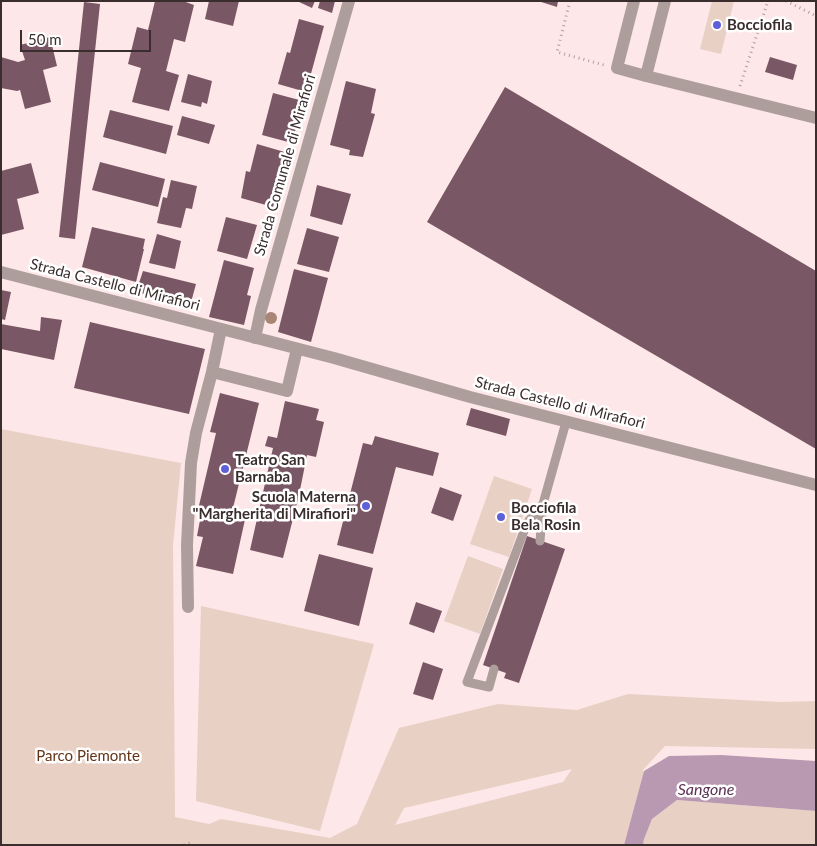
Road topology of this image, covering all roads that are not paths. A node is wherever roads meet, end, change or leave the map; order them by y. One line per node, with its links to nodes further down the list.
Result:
1 (349, 1): 8 (street, Strada Comunale di Mirafiori)
2 (634, 1): 4 (street)
3 (665, 1): 4 (street)
4 (646, 76): 5 (street)
5 (816, 118)
6 (1, 272): 7 (street, Strada Castello di Mirafiori)
7 (221, 329): 8 (street, Strada Castello di Mirafiori); 10 (street)
8 (255, 338): 9 (street, Strada Castello di Mirafiori)
9 (297, 349): 10 (street); 11 (street, Strada Castello di Mirafiori)
10 (212, 372): 15 (street)
11 (566, 422): 12 (street, Strada Castello di Mirafiori); 13 (lane)
12 (816, 485)
13 (543, 504): 14 (lane); 16 (lane)
14 (540, 541)
15 (188, 606)
16 (494, 668)

